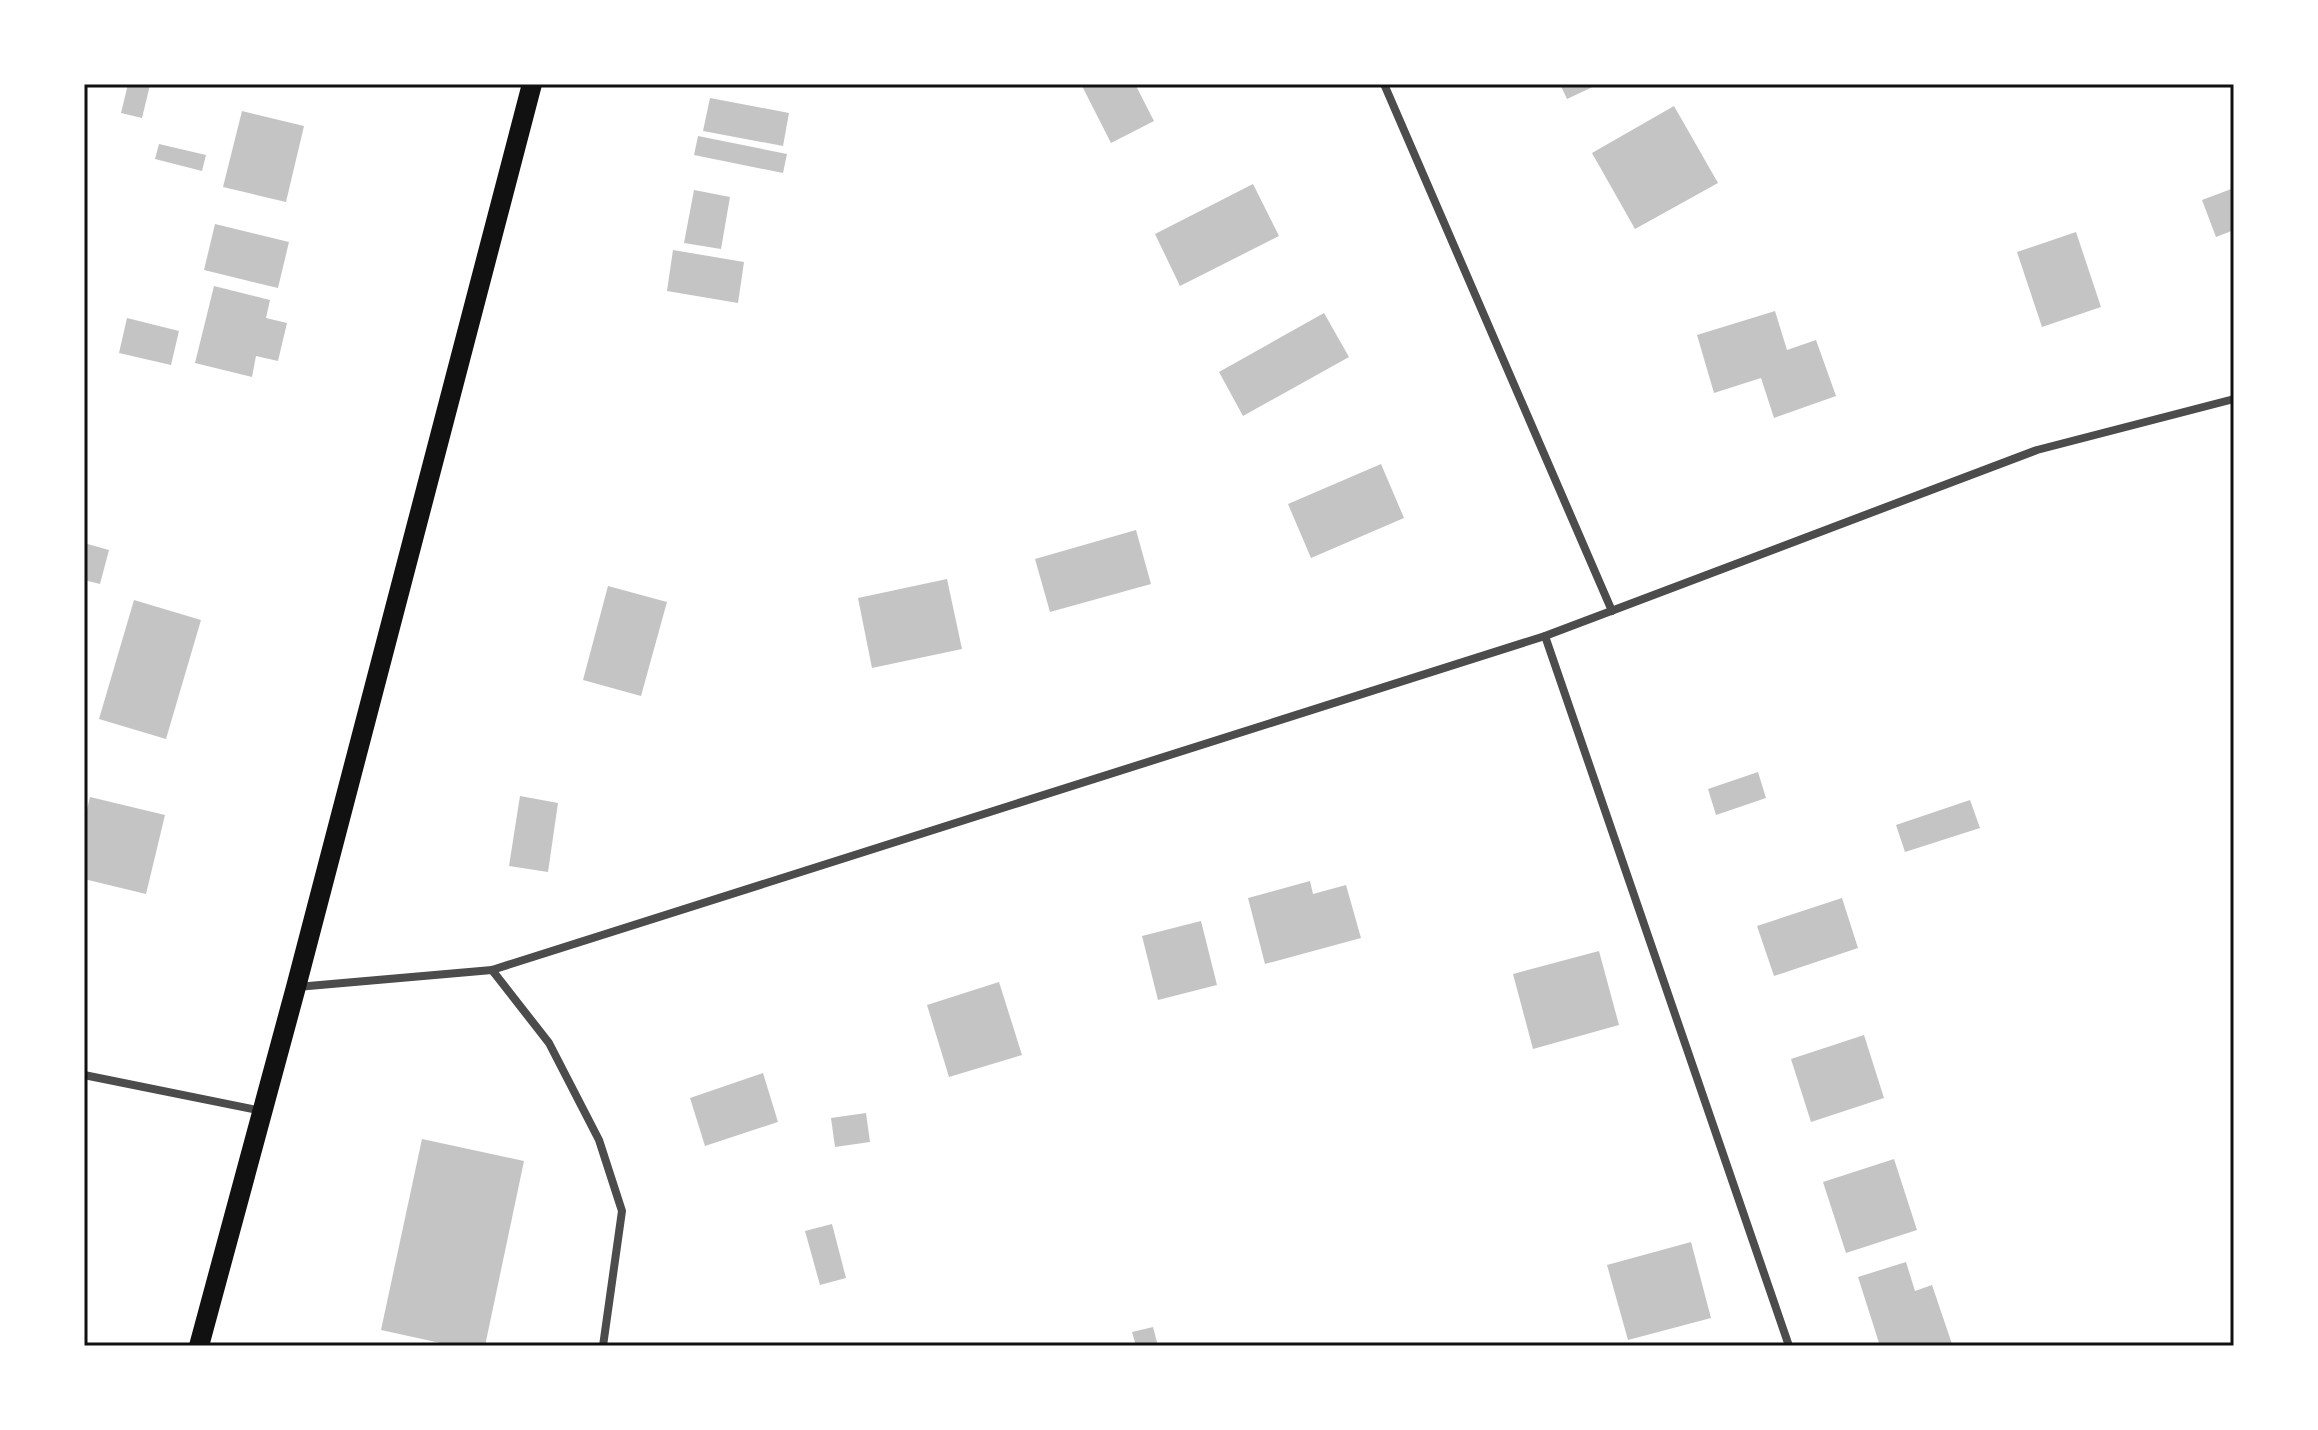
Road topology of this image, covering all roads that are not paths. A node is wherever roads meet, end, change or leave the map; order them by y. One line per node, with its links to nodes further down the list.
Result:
1 (532, 84): 7 (main road)
2 (1384, 84): 4 (street)
3 (2234, 399): 4 (street)
4 (1612, 611): 5 (street)
5 (1545, 636): 6 (street); 12 (street)
6 (492, 970): 7 (street); 11 (street)
7 (296, 987): 9 (main road)
8 (84, 1075): 9 (street)
9 (263, 1111): 10 (main road)
10 (199, 1346)
11 (603, 1346)
12 (1789, 1346)

